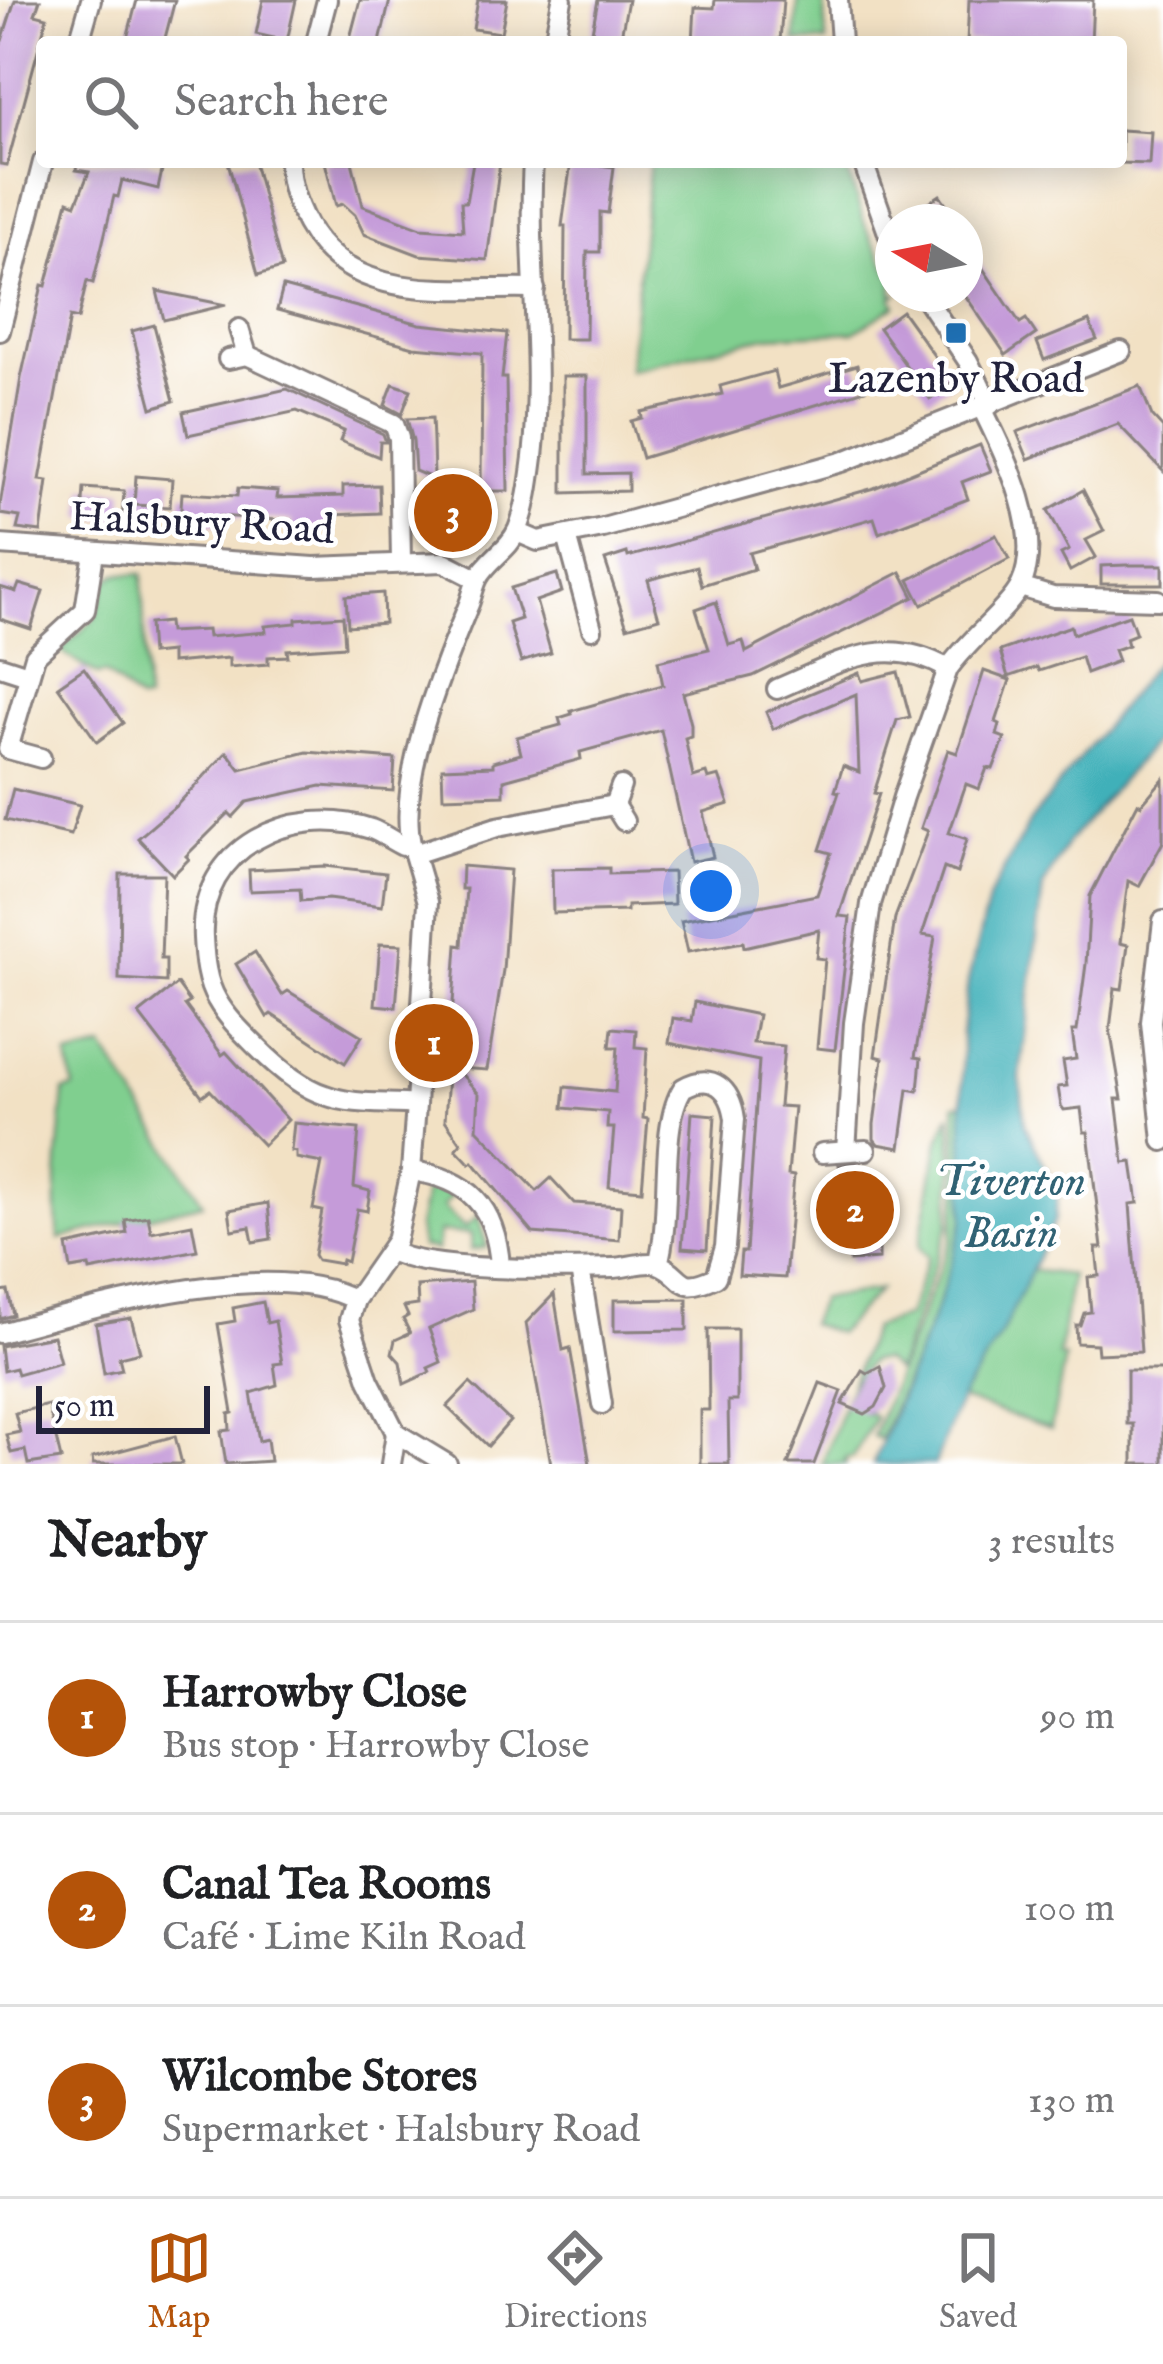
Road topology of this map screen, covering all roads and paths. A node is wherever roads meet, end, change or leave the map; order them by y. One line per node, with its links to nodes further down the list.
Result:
1 (92, 0): 5 (street)
2 (328, 0): 6 (street)
3 (562, 0): 7 (street)
4 (838, 0): 8 (street)
5 (81, 36)
6 (318, 36)
7 (555, 36)
8 (841, 36)
9 (41, 168): 17 (street)
10 (291, 168): 14 (street)
11 (533, 168): 14 (street)
12 (865, 168): 13 (street)
13 (878, 204)
14 (535, 289): 20 (street)
15 (934, 312): 19 (street)
16 (239, 329): 24 (street)
17 (0, 332)
18 (1121, 351): 19 (street)
19 (986, 407): 21 (street); 26 (street)
20 (517, 532): 21 (street); 25 (street)
21 (567, 536): 28 (street)
22 (0, 545): 23 (street, Halsbury Road)
23 (94, 553): 24 (street, Halsbury Road); 31 (street)
24 (401, 562): 25 (street, Halsbury Road)
25 (477, 579): 36 (street)
26 (1020, 587): 27 (street); 30 (street)
27 (1158, 600)
28 (592, 629)
29 (0, 666): 31 (street)
30 (948, 669): 32 (street); 41 (street)
31 (28, 675): 33 (street)
32 (777, 689)
33 (4, 748): 34 (street)
34 (41, 758)
35 (620, 804): 36 (street)
36 (412, 849): 39 (street); 39 (street)
37 (1163, 921): 38 (street)
38 (1157, 1021): 40 (street)
39 (416, 1106): 42 (street)
40 (1163, 1141)
41 (822, 1153)
42 (411, 1171): 43 (street); 45 (street)
43 (391, 1251): 45 (street); 47 (street)
44 (658, 1264): 44 (street); 46 (street)
45 (500, 1266): 46 (street)
46 (580, 1269): 49 (street)
47 (356, 1300): 48 (street); 50 (street)
48 (0, 1333)
49 (602, 1404)
50 (396, 1433): 51 (street); 52 (street)
51 (391, 1464)
52 (447, 1464)

